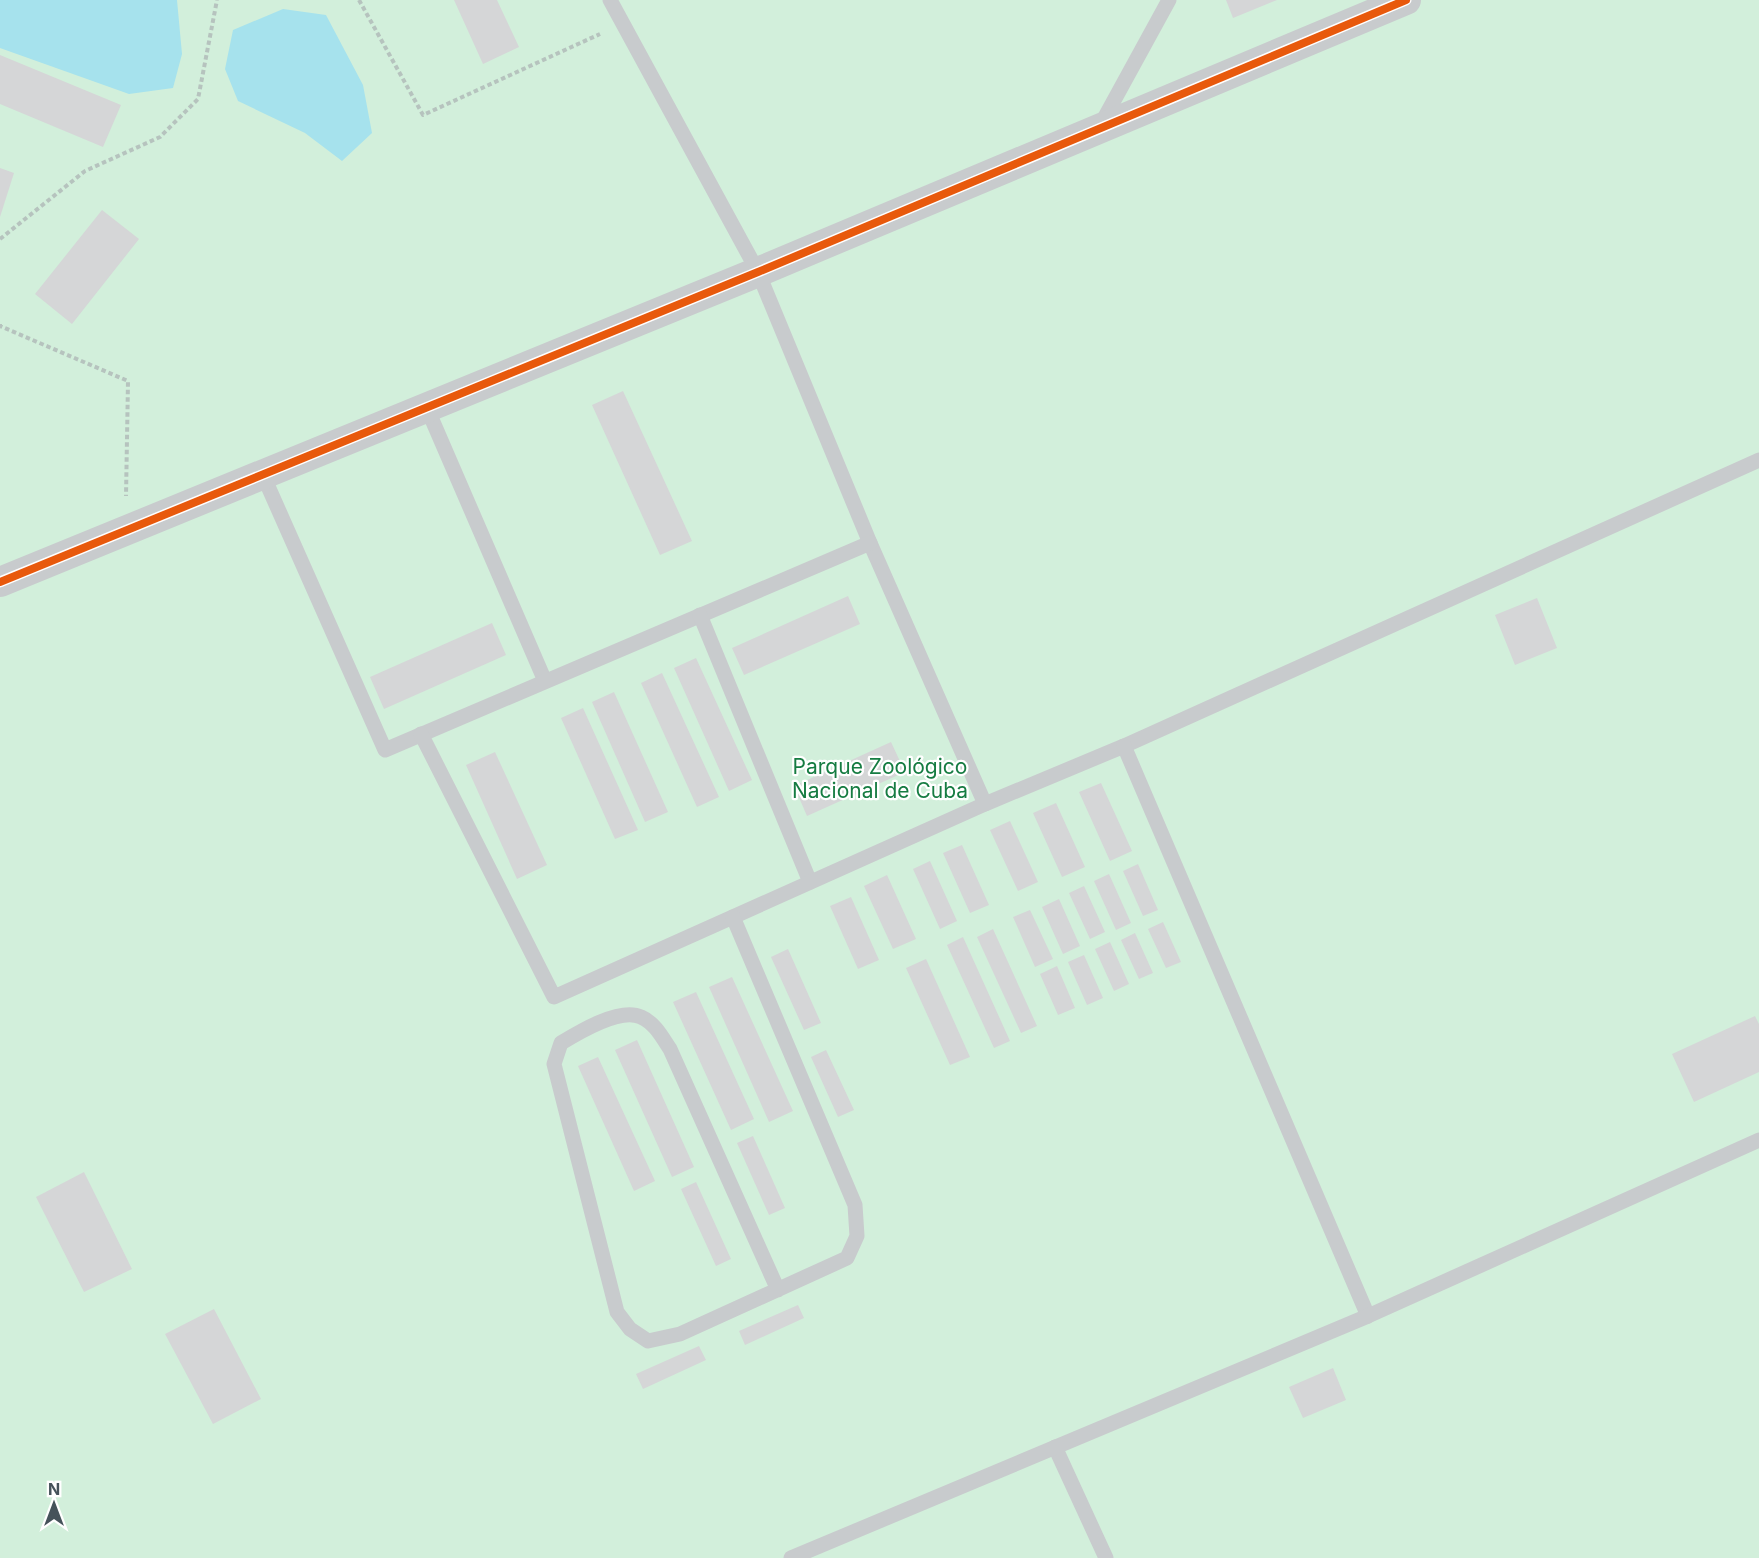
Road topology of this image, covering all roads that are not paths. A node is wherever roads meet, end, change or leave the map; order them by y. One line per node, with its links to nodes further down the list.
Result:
1 (610, 0): 5 (lane)
2 (1169, 0): 4 (lane)
3 (1407, 0): 4 (street)
4 (1098, 128): 5 (street)
5 (758, 272): 6 (street); 9 (lane)
6 (427, 408): 8 (street); 12 (lane)
7 (1759, 460): 14 (lane)
8 (263, 475): 10 (street); 13 (lane)
9 (870, 543): 11 (lane); 15 (lane)
10 (0, 582)
11 (700, 615): 12 (lane); 16 (lane)
12 (545, 681): 13 (lane)
13 (421, 734): 17 (lane)
14 (1124, 746): 15 (lane); 20 (lane)
15 (985, 804): 16 (lane)
16 (810, 882): 17 (lane)
17 (733, 917): 19 (lane)
18 (1759, 1140): 20 (lane)
19 (778, 1290): 19 (lane)
20 (1368, 1316): 21 (lane)
21 (1054, 1448): 22 (lane); 23 (lane)
22 (791, 1558)
23 (1106, 1558)

